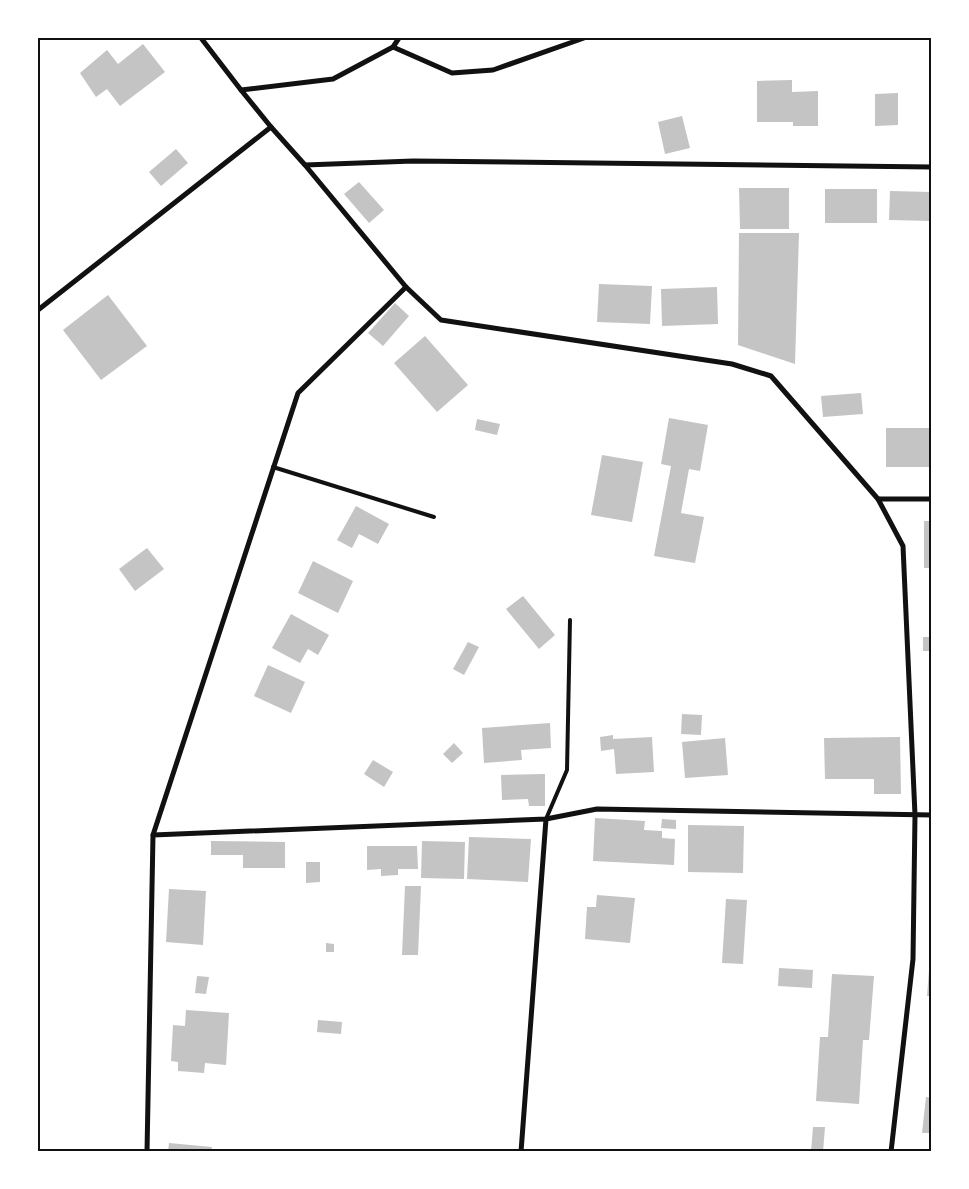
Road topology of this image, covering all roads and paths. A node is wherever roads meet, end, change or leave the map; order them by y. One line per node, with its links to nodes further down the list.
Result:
1 (201, 38): 5 (street)
2 (399, 38): 4 (street)
3 (584, 38): 4 (street)
4 (393, 47): 5 (street)
5 (241, 90): 6 (street)
6 (271, 128): 7 (street); 10 (street)
7 (304, 165): 8 (street); 9 (street)
8 (932, 167)
9 (406, 288): 11 (street); 12 (street)
10 (38, 310)
11 (273, 468): 14 (lane); 19 (street)
12 (878, 498): 13 (street); 17 (street)
13 (932, 499)
14 (434, 516)
15 (570, 620): 18 (lane)
16 (932, 814): 17 (street)
17 (915, 815): 18 (street); 22 (street)
18 (546, 819): 19 (street); 21 (street)
19 (153, 835): 20 (street)
20 (147, 1152)
21 (521, 1152)
22 (891, 1152)

